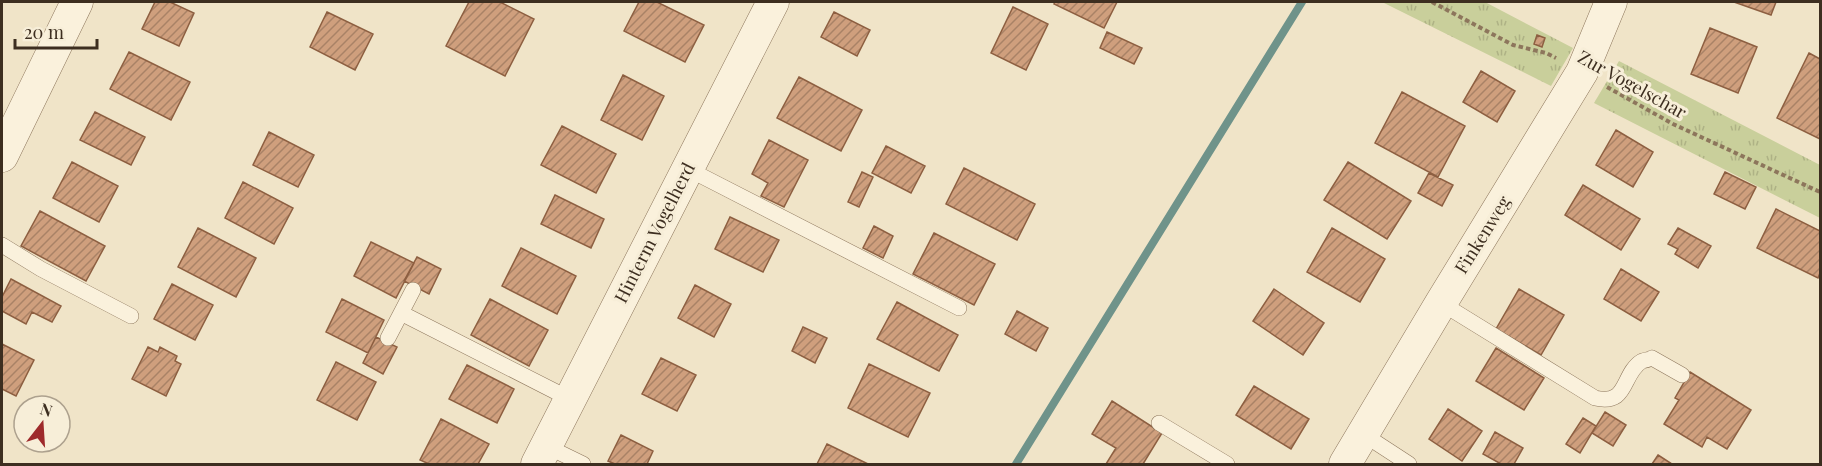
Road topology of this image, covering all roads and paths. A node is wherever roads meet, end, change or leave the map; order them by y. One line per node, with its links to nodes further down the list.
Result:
1 (77, 2): 6 (street)
2 (773, 2): 7 (street, Hinterm Vogelherd)
3 (1432, 2): 5 (path, Zur Vogelschar)
4 (1611, 2): 5 (street, Finkenweg)
5 (1582, 72): 8 (path, Zur Vogelschar); 11 (street, Finkenweg)
6 (2, 156)
7 (688, 169): 12 (lane); 17 (street, Hinterm Vogelherd)
8 (1821, 192)
9 (2, 245): 14 (lane)
10 (413, 290): 13 (lane)
11 (1441, 303): 16 (lane); 19 (street, Finkenweg)
12 (959, 308)
13 (401, 313): 15 (lane); 17 (lane)
14 (131, 316)
15 (388, 338)
16 (1682, 375)
17 (570, 399): 20 (street, Hinterm Vogelherd)
18 (1159, 423): 22 (lane)
19 (1363, 434): 23 (street, Finkenweg); 24 (lane)
20 (542, 455): 21 (lane)
21 (583, 465)
22 (1227, 465)
23 (1345, 465)
24 (1409, 465)

